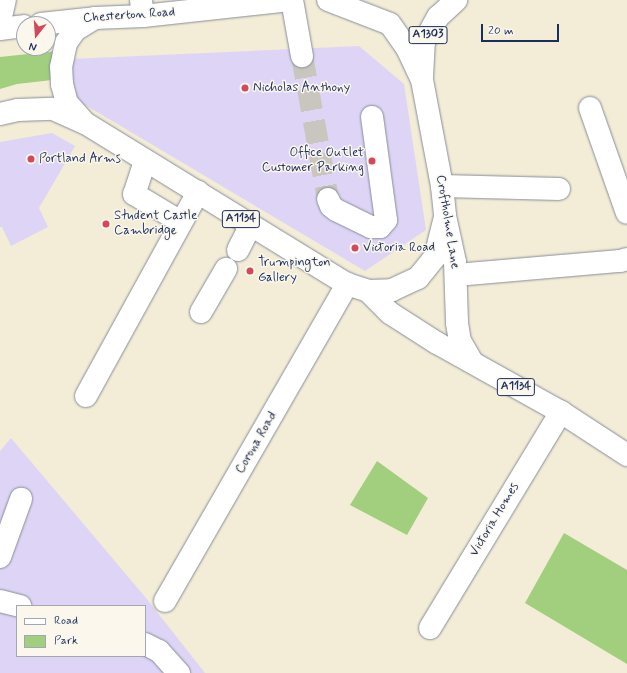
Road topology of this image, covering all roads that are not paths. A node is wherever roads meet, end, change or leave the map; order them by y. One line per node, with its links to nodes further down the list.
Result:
1 (5, 0): 7 (main road)
2 (291, 0): 5 (main road, Chesterton Road); 11 (main road)
3 (328, 0): 12 (main road, A1134)
4 (456, 0): 12 (main road, A1303)
5 (142, 8): 6 (main road, Chesterton Road)
6 (95, 18): 8 (main road, Chesterton Road); 16 (main road)
7 (0, 21)
8 (56, 22)
9 (16, 27): 10 (main road)
10 (0, 29)
11 (302, 56)
12 (422, 80): 18 (main road, Croftholme Lane / A1134)
13 (590, 108): 22 (main road)
14 (0, 114): 16 (main road, A1134)
15 (372, 117): 21 (main road)
16 (84, 123): 17 (main road, A1134)
17 (145, 161): 20 (main road, A1134); 24 (main road)
18 (442, 186): 19 (main road); 23 (main road, Croftholme Lane / A1134)
19 (559, 189)
20 (198, 192): 24 (main road); 25 (main road, A1134)
21 (328, 198)
22 (627, 213)
23 (445, 216): 29 (main road, Croftholme Lane / A1134); 31 (main road, A1134)
24 (181, 222): 34 (main road)
25 (251, 225): 26 (main road); 30 (main road, A1134)
26 (238, 250)
27 (627, 259): 29 (main road)
28 (226, 269): 32 (main road)
29 (456, 275): 33 (main road, Croftholme Lane / A1134)
30 (348, 284): 31 (main road, A1134); 40 (main road, Corona Road)
31 (368, 291): 33 (main road, A1134)
32 (201, 312)
33 (472, 362): 35 (main road, A1134)
34 (86, 396)
35 (561, 412): 36 (main road, A1134); 42 (main road, Victoria Homes)
36 (627, 455)
37 (21, 499): 38 (main road)
38 (0, 557)
39 (0, 601): 41 (main road)
40 (165, 601)
41 (16, 605)
42 (430, 628)
43 (146, 644): 44 (main road)
44 (179, 673)

